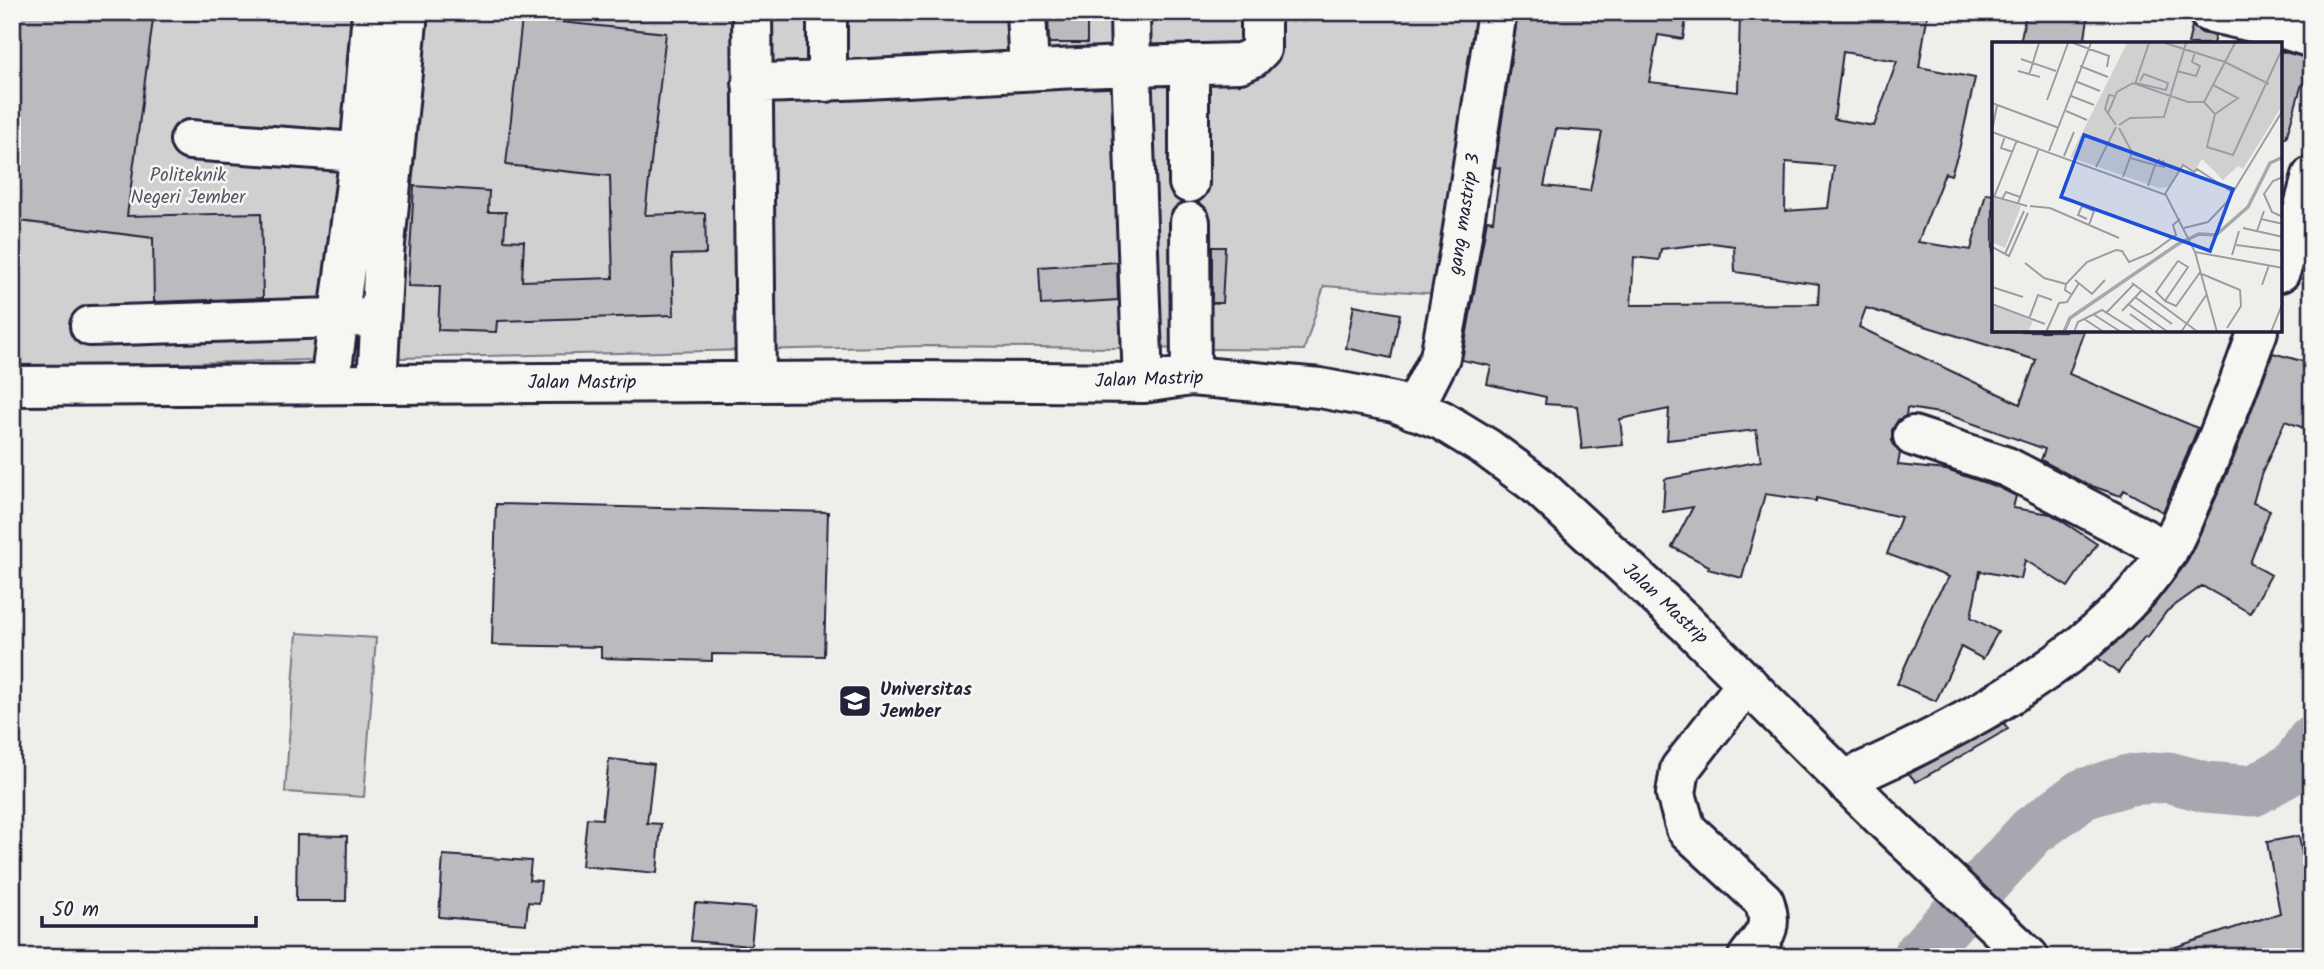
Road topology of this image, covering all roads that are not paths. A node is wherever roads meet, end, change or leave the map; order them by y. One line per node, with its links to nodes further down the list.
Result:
1 (372, 12): 17 (main road)
2 (408, 12): 17 (main road)
3 (752, 12): 15 (main road)
4 (827, 12): 14 (main road)
5 (1026, 12): 13 (main road)
6 (1130, 12): 12 (main road)
7 (1261, 12): 11 (main road)
8 (1497, 12): 32 (main road, gang mastrip 3)
9 (2208, 12): 10 (main road)
10 (2312, 38)
11 (1189, 64): 12 (main road); 19 (main road)
12 (1131, 66): 13 (main road); 28 (main road)
13 (1029, 69): 14 (main road)
14 (827, 82): 15 (main road)
15 (752, 83): 27 (main road)
16 (190, 140): 17 (main road)
17 (377, 154): 22 (main road); 23 (main road)
18 (2312, 176): 21 (main road)
19 (1189, 183)
20 (1189, 222): 26 (main road)
21 (2282, 267)
22 (338, 316): 23 (main road); 24 (main road); 29 (main road)
23 (379, 317): 30 (main road)
24 (90, 326)
25 (2258, 332): 34 (main road)
26 (1191, 376): 28 (main road, Jalan Mastrip); 32 (main road, Jalan Mastrip)
27 (756, 382): 28 (main road, Jalan Mastrip); 30 (main road, Jalan Mastrip)
28 (1143, 383)
29 (330, 384): 30 (main road, Jalan Mastrip); 31 (main road, Jalan Mastrip)
30 (377, 384)
31 (12, 386)
32 (1413, 410): 35 (main road, Jalan Mastrip)
33 (1913, 436): 34 (main road)
34 (2168, 551): 36 (main road)
35 (1736, 696): 36 (main road, Jalan Mastrip); 37 (main road)
36 (1844, 780): 38 (main road, Jalan Mastrip)
37 (1748, 957)
38 (2029, 957)

